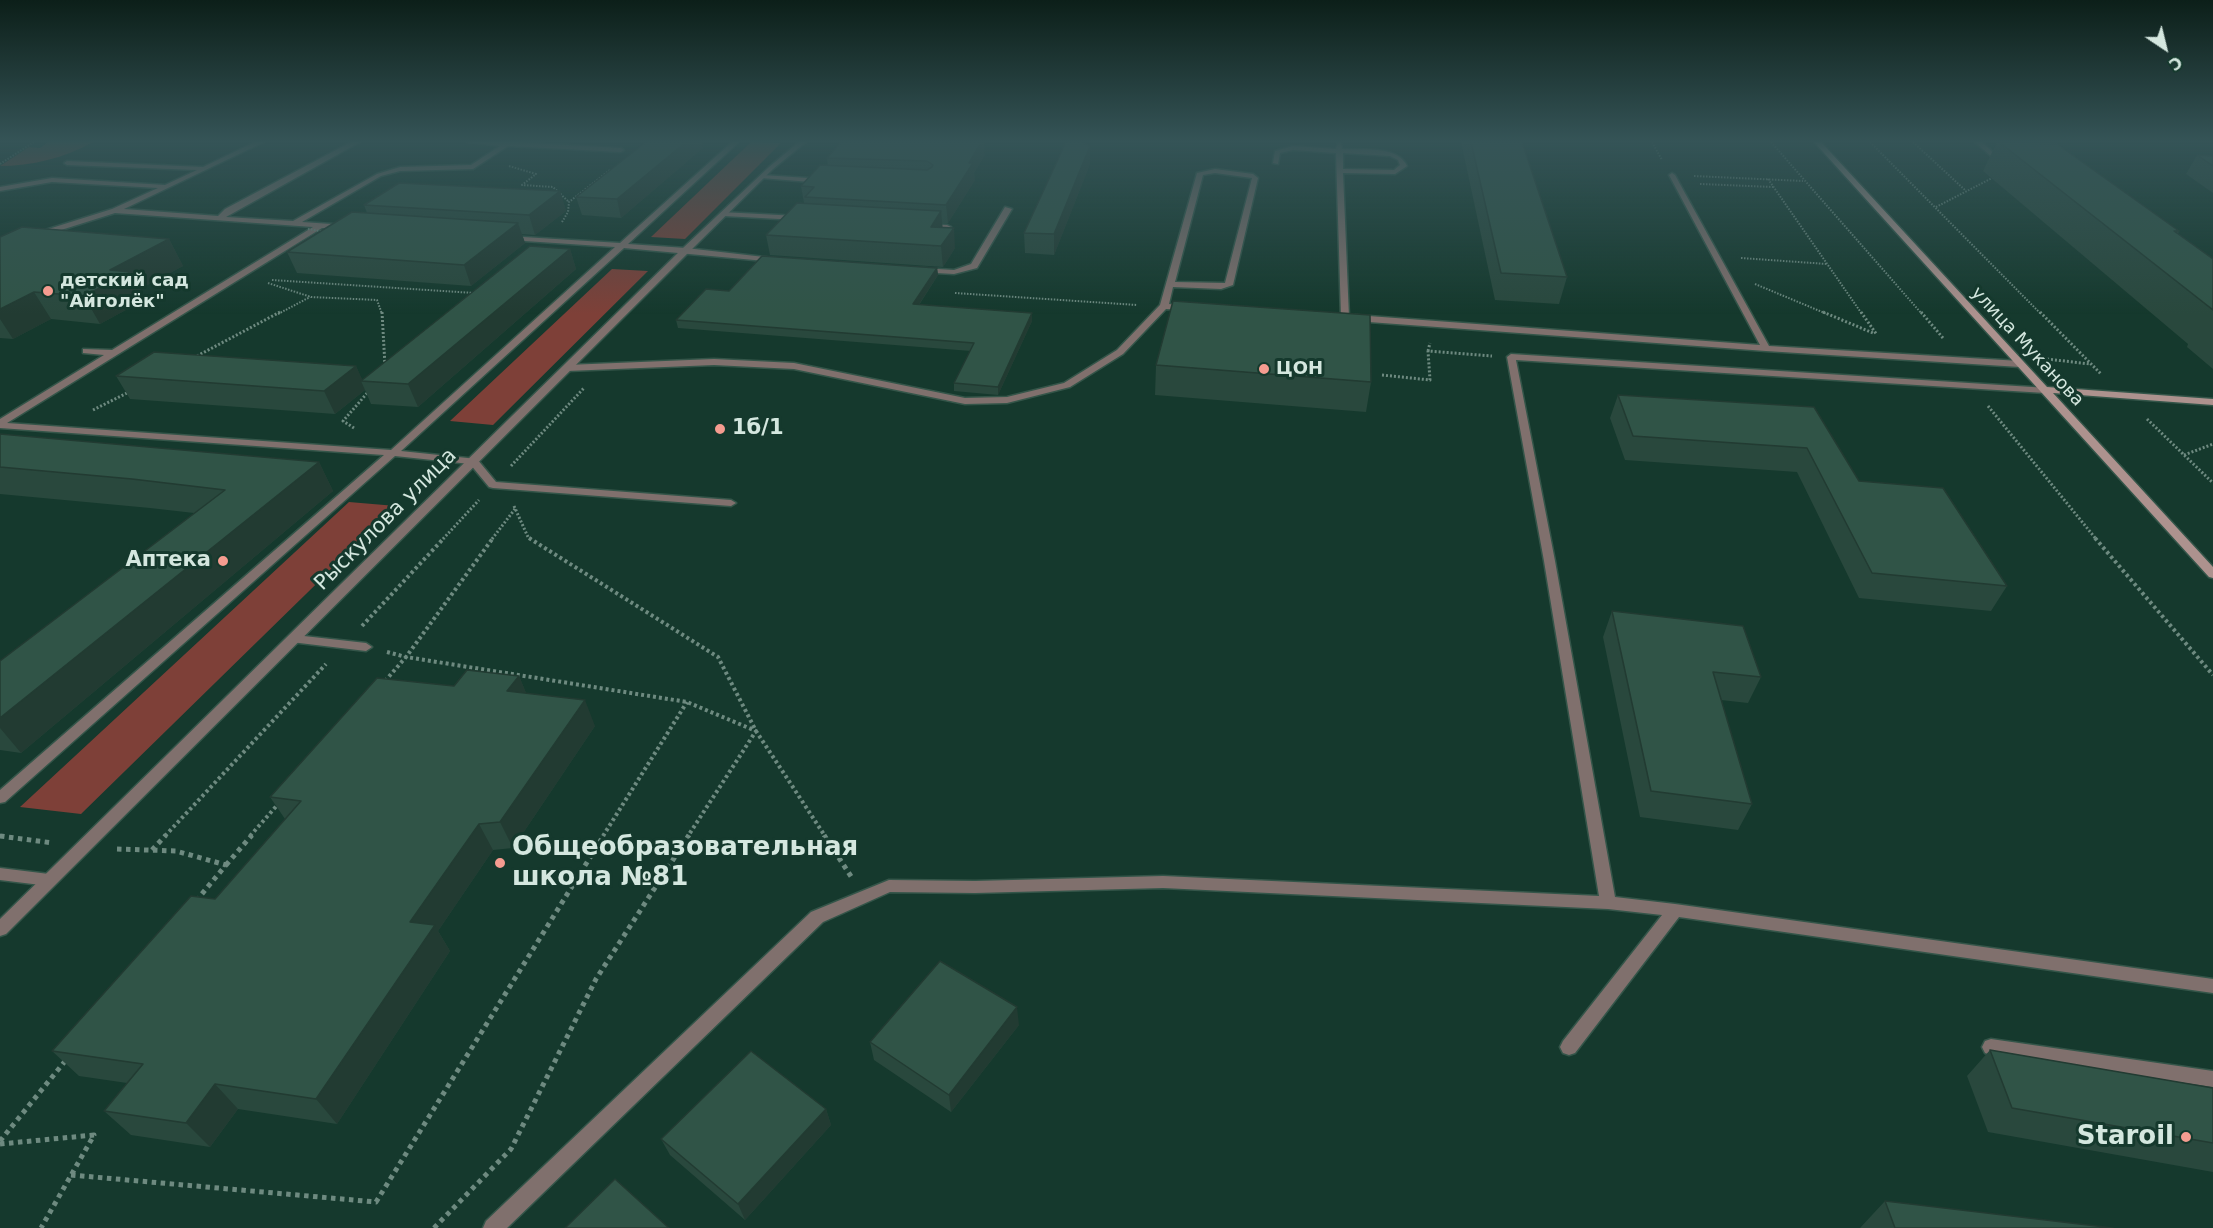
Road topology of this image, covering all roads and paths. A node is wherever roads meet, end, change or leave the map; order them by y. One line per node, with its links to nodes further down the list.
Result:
1 (139, 199): 21 (street)
2 (254, 199): 23 (street)
3 (336, 199): 25 (street)
4 (566, 199): 18 (path)
5 (572, 199): 18 (path)
6 (674, 199): 35 (street)
7 (739, 199): 22 (street, Рыскулова улица)
8 (1193, 199): 42 (street)
9 (1250, 199): 42 (street)
10 (1341, 199): 49 (street)
11 (1685, 199): 37 (street)
12 (1782, 199): 39 (path)
13 (1819, 199): 55 (path)
14 (1869, 199): 56 (main road, улица Муканова)
15 (1928, 199): 19 (path)
16 (1950, 199): 19 (path)
17 (557, 202): 18 (path)
18 (569, 202): 34 (path)
19 (1936, 207): 65 (path)
20 (1008, 209): 40 (street)
21 (115, 211): 23 (street); 31 (street)
22 (724, 214): 24 (street); 36 (street, Рыскулова улица)
23 (220, 218): 25 (street)
24 (806, 219)
25 (295, 223): 30 (street)
26 (912, 225): 28 (street)
27 (355, 227): 30 (street)
28 (947, 227)
29 (308, 229): 30 (path, bridge)
30 (324, 229): 32 (path); 52 (street)
31 (30, 237)
32 (325, 237)
33 (505, 238): 34 (street)
34 (551, 241): 35 (street)
35 (623, 246): 36 (street); 70 (street)
36 (686, 250): 38 (street); 58 (street, Рыскулова улица)
37 (1716, 256): 39 (path); 41 (street)
38 (787, 261)
39 (1827, 264): 41 (path)
40 (911, 269)
41 (1724, 271): 50 (street)
42 (1172, 284): 46 (street)
43 (477, 293): 45 (path)
44 (949, 293): 46 (path)
45 (311, 297): 54 (path); 59 (path)
46 (1164, 306): 47 (street); 57 (street)
47 (1197, 308)
48 (1333, 316): 49 (street)
49 (1345, 317): 50 (street)
50 (1766, 348): 55 (street)
51 (86, 351): 52 (street)
52 (113, 353): 67 (street)
53 (1511, 357): 60 (path); 61 (street); 96 (street)
54 (194, 358)
55 (1951, 359): 56 (street)
56 (2019, 364): 63 (main road, улица Муканова)
57 (604, 366): 58 (street); 74 (path)
58 (567, 368): 72 (street, Рыскулова улица)
59 (385, 373)
60 (1382, 375)
61 (1971, 386): 63 (street); 83 (path)
62 (371, 389): 70 (path)
63 (2045, 390): 65 (main road); 78 (main road, улица Муканова)
64 (131, 391): 68 (path)
65 (2123, 396): 66 (main road); 71 (path)
66 (2213, 402)
67 (0, 424): 68 (street)
68 (57, 429): 70 (street)
69 (2213, 444): 71 (path)
70 (393, 453): 72 (street); 87 (street)
71 (2184, 455): 73 (path)
72 (473, 461): 74 (street); 79 (street, Рыскулова улица)
73 (2213, 483)
74 (493, 485): 76 (street); 80 (path)
75 (513, 503): 77 (path)
76 (731, 503)
77 (515, 509): 82 (path); 86 (path)
78 (2213, 574)
79 (295, 639): 80 (street); 90 (street, Рыскулова улица)
80 (344, 645): 81 (street); 91 (path)
81 (366, 647)
82 (406, 657): 84 (path); 85 (path)
83 (2213, 675)
84 (382, 684)
85 (687, 702): 86 (path); 106 (path)
86 (756, 731): 92 (path); 108 (path)
87 (0, 798)
88 (281, 801): 93 (path)
89 (0, 836): 90 (path)
90 (82, 848): 91 (path); 95 (street, Рыскулова улица)
91 (152, 850): 93 (path)
92 (840, 859)
93 (226, 864): 98 (path)
94 (0, 874): 95 (street)
95 (49, 880): 99 (street, Рыскулова улица)
96 (1608, 903): 97 (street); 109 (street)
97 (1675, 910): 100 (street); 101 (street)
98 (188, 911)
99 (0, 929)
100 (2213, 986)
101 (1569, 1047)
102 (1991, 1047): 104 (street)
103 (68, 1058): 105 (path)
104 (2213, 1079)
105 (0, 1143): 106 (path)
106 (71, 1175): 107 (path)
107 (41, 1228)
108 (434, 1228)
109 (493, 1228)

